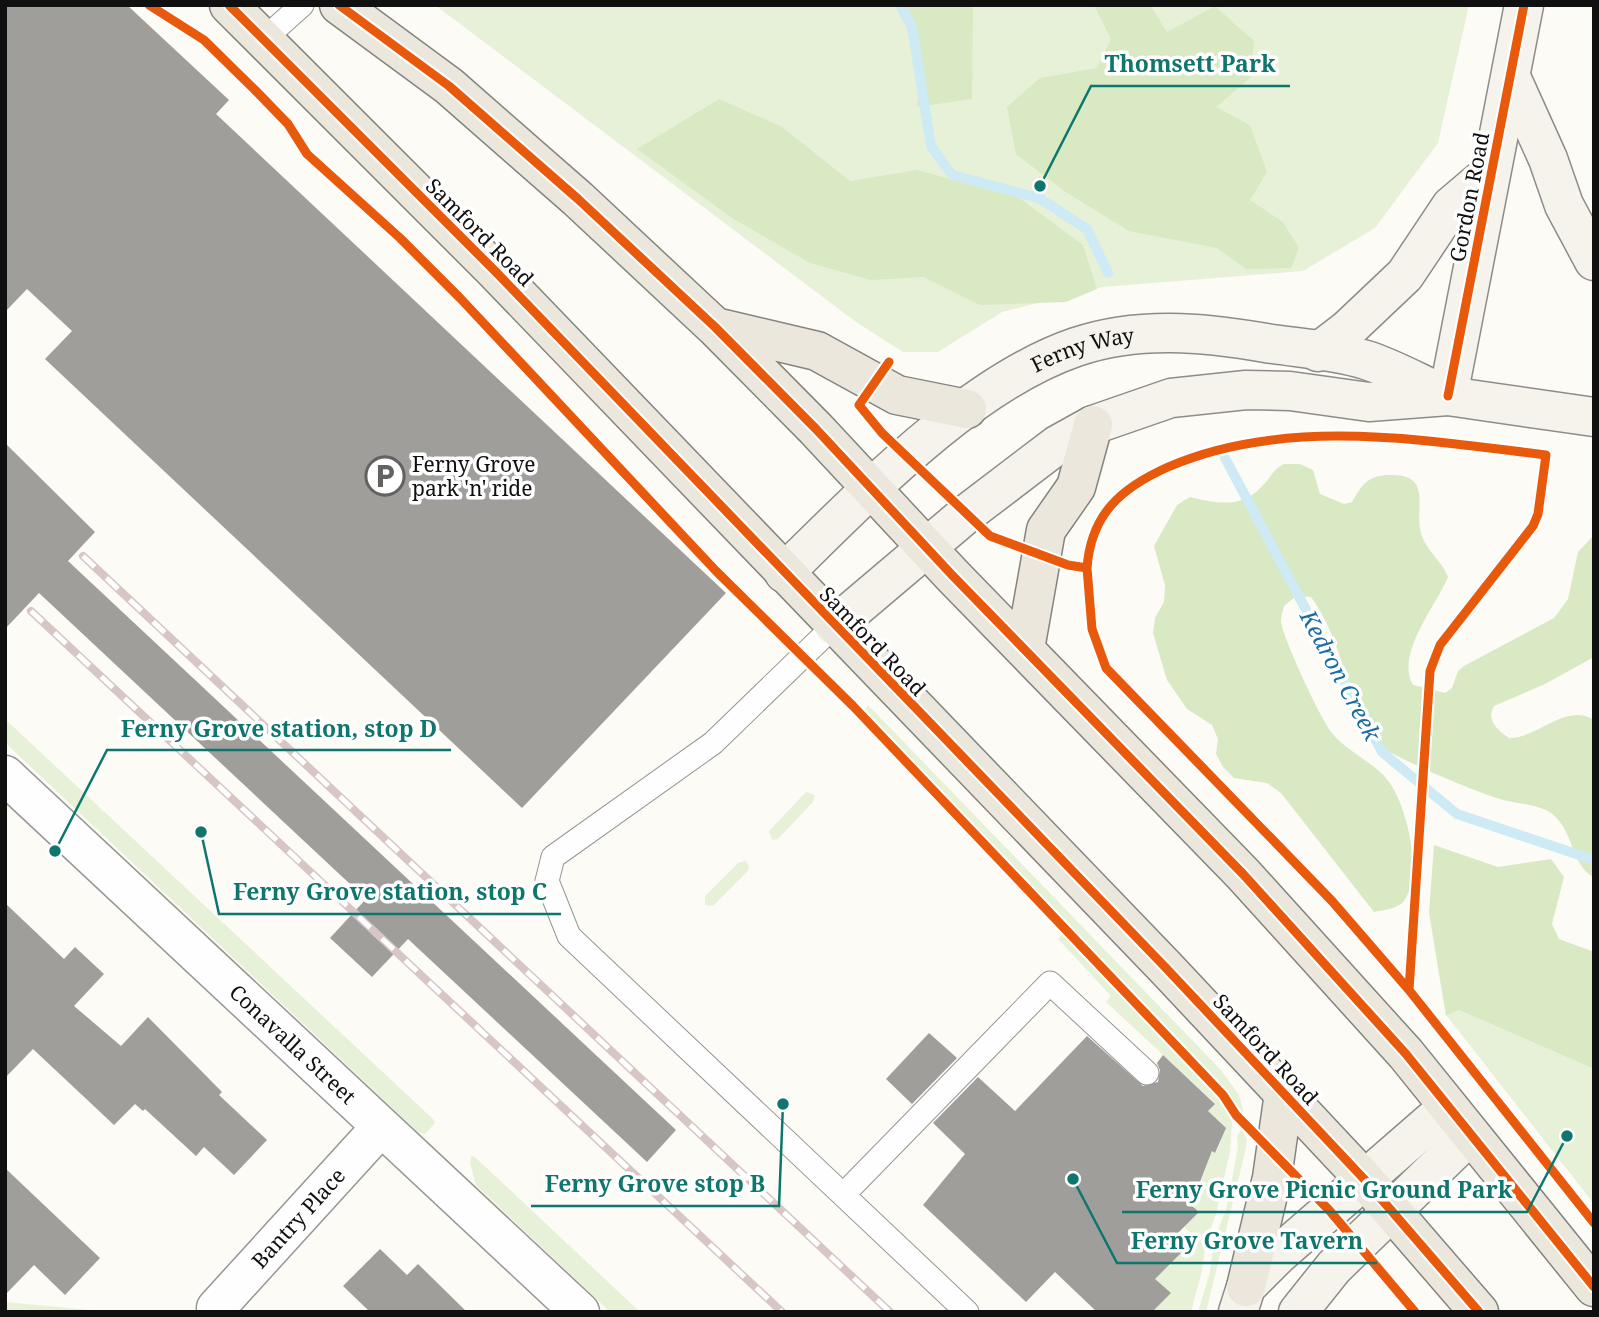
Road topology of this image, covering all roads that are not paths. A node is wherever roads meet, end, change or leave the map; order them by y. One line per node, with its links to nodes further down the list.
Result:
1 (229, 5): 5 (main road, Samford Road)
2 (302, 5): 5 (lane)
3 (339, 5): 9 (main road)
4 (1524, 5): 6 (street, Gordon Road)
5 (263, 40): 17 (main road, Samford Road)
6 (1511, 77): 7 (street, Gordon Road); 8 (street)
7 (1490, 172): 10 (street); 11 (street, Gordon Road)
8 (1594, 261)
9 (715, 327): 12 (main road); 15 (main road)
10 (1318, 352): 11 (street, Ferny Way); 12 (street, Ferny Way)
11 (1448, 397): 13 (street, Ferny Way); 14 (street, Ferny Way)
12 (967, 409): 15 (street, Ferny Way)
13 (1594, 417)
14 (1093, 425): 16 (street, Ferny Way); 19 (main road)
15 (871, 488): 16 (main road); 17 (street, Ferny Way)
16 (927, 548): 18 (street, Ferny Way); 19 (main road)
17 (784, 573): 18 (main road, Samford Road)
18 (834, 626): 22 (main road, Samford Road); 26 (lane)
19 (1025, 649): 23 (main road)
20 (5, 775): 24 (street, Conavalla Street)
21 (1147, 1073): 26 (lane)
22 (1284, 1093): 25 (main road, Samford Road); 29 (main road)
23 (1459, 1121): 25 (street); 27 (street); 28 (main road)
24 (380, 1128): 31 (street, Bantry Place); 32 (street, Conavalla Street)
25 (1364, 1179): 27 (main road, Samford Road); 29 (street)
26 (844, 1194): 33 (lane)
27 (1392, 1210): 30 (main road, Samford Road); 34 (street)
28 (1594, 1287)
29 (1242, 1299)
30 (1466, 1307)
31 (216, 1308)
32 (580, 1312)
33 (967, 1312)
34 (1298, 1312)

